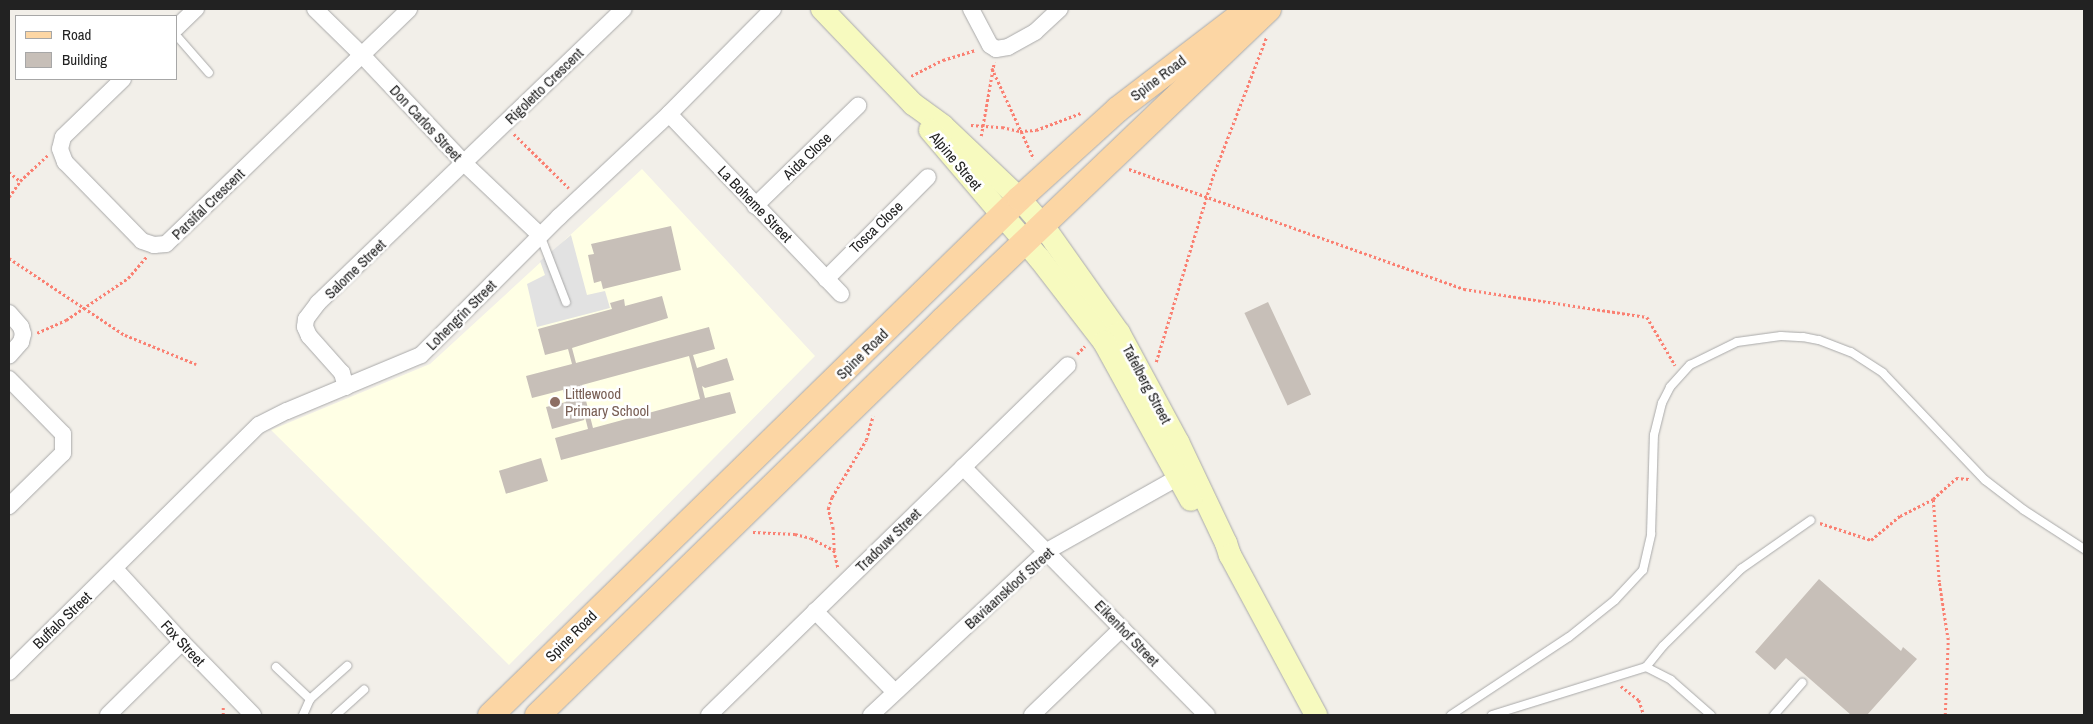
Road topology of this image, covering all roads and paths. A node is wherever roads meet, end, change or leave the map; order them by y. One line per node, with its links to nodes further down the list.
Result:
1 (196, 9): 11 (street)
2 (315, 9): 15 (street, Don Carlos Street)
3 (409, 9): 15 (street)
4 (624, 9): 30 (street, Rigoletto Crescent)
5 (773, 9): 22 (street, Lohengrin Street)
6 (822, 9): 39 (street, Alpine Street)
7 (971, 9): 14 (street)
8 (1060, 9): 14 (street)
9 (1248, 9): 39 (main road, Spine Road)
10 (1268, 9): 40 (main road, Spine Road)
11 (178, 26)
12 (1268, 33): 37 (path)
13 (178, 37): 17 (lane)
14 (993, 47): 16 (path); 18 (path)
15 (362, 55): 30 (street, Don Carlos Street); 43 (street, Parsifal Crescent)
16 (992, 68): 24 (path); 26 (path)
17 (209, 73)
18 (910, 76)
19 (122, 80): 28 (street)
20 (858, 106): 38 (street, Aida Close)
21 (1087, 111): 26 (path)
22 (670, 114): 38 (street, La Boheme Street); 41 (street, Lohengrin Street)
23 (966, 123): 24 (path)
24 (982, 126): 26 (path); 27 (path)
25 (509, 129): 35 (path)
26 (1020, 131): 29 (path)
27 (980, 139)
28 (60, 149): 34 (path); 43 (street, Parsifal Crescent)
29 (1035, 161)
30 (464, 163): 41 (street, Don Carlos Street); 58 (street, Salome Street)
31 (1123, 169): 37 (path)
32 (9, 172): 34 (path)
33 (928, 177): 45 (street, Tosca Close)
34 (20, 182): 36 (path)
35 (574, 192)
36 (9, 197)
37 (1206, 197): 55 (path); 56 (path)
38 (756, 206): 45 (street, La Boheme Street)
39 (1010, 207): 40 (street, Tafelberg Street); 42 (street, Tafelberg Street); 91 (main road, Spine Road)
40 (1042, 224): 42 (main road, Spine Road); 61 (street, Tafelberg Street)
41 (540, 235): 47 (lane); 58 (street, Lohengrin Street)
42 (1025, 241): 61 (street, Tafelberg Street); 92 (main road, Spine Road)
43 (154, 245): 48 (path)
44 (9, 258): 48 (path)
45 (826, 279): 46 (street, La Boheme Street)
46 (841, 294)
47 (566, 302)
48 (85, 308): 50 (path); 54 (path)
49 (9, 313): 50 (street)
50 (23, 334): 52 (street)
51 (1091, 341): 53 (path)
52 (9, 356)
53 (1071, 362): 60 (street, Tradouw Street)
54 (196, 364)
55 (1154, 368)
56 (1680, 374): 62 (lane); 97 (lane)
57 (9, 379): 64 (street)
58 (346, 387): 70 (street, Lohengrin Street)
59 (874, 415): 68 (path)
60 (963, 467): 69 (street, Eikenhof Street); 72 (street, Tradouw Street)
61 (1184, 474): 69 (street, Baviaanskloof Street); 96 (street, Tafelberg Street)
62 (1986, 480): 63 (path); 67 (lane)
63 (1933, 499): 65 (path); 102 (path)
64 (9, 506)
65 (1812, 520): 77 (lane)
66 (745, 531): 68 (path)
67 (2084, 549)
68 (834, 550): 71 (path)
69 (1047, 551): 73 (street, Eikenhof Street); 82 (street, Baviaanskloof Street)
70 (115, 569): 74 (street, Fox Street); 78 (street, Buffalo Street)
71 (842, 575)
72 (815, 611): 82 (street); 93 (street, Tradouw Street)
73 (1122, 628): 85 (street, Eikenhof Street); 95 (street)
74 (182, 642): 86 (street); 88 (street, Fox Street)
75 (347, 666): 83 (lane)
76 (276, 667): 83 (lane)
77 (1646, 667): 79 (lane); 100 (lane)
78 (9, 672)
79 (1611, 678): 98 (lane); 99 (path)
80 (1802, 683): 101 (lane)
81 (364, 690): 90 (lane)
82 (895, 692): 94 (street, Baviaanskloof Street)
83 (310, 699): 89 (lane)
84 (223, 706): 87 (path)
85 (1199, 713)
86 (108, 715)
87 (223, 715)
88 (253, 715)
89 (303, 715)
90 (336, 715)
91 (490, 715)
92 (537, 715)
93 (708, 715)
94 (871, 715)
95 (1032, 715)
96 (1316, 715)
97 (1451, 715)
98 (1492, 715)
99 (1644, 715)
100 (1711, 715)
101 (1774, 715)
102 (1945, 715)

